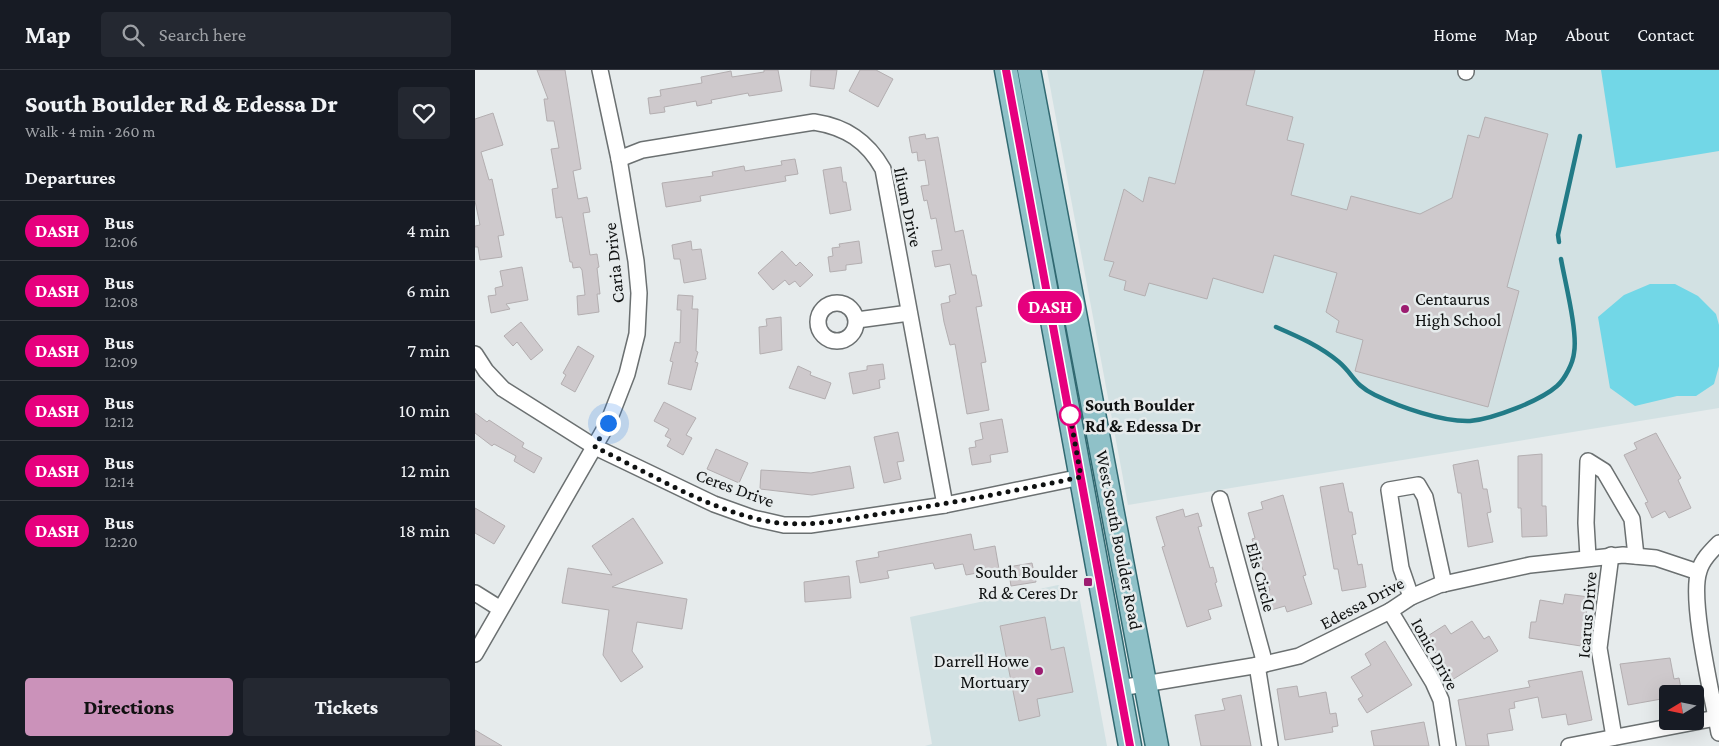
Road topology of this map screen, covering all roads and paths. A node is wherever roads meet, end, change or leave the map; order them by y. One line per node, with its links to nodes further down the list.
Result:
1 (600, 70): 4 (street, Caria Drive)
2 (1006, 70): 9 (main road, West South Boulder Road)
3 (1029, 70): 23 (main road, West South Boulder Road)
4 (619, 158): 5 (street, Ilium Drive); 8 (street, Caria Drive)
5 (909, 312): 6 (street); 11 (street, Ilium Drive)
6 (857, 320)
7 (475, 354): 8 (street, Ceres Drive)
8 (595, 447): 11 (street, Ceres Drive); 19 (street, Caria Drive)
9 (1081, 477): 11 (street, Ceres Drive); 24 (main road, West South Boulder Road)
10 (1220, 499): 22 (street, Elis Circle)
11 (945, 505)
12 (1719, 543): 15 (street)
13 (1623, 555): 14 (street, Edessa Drive); 14 (street, Icarus Drive); 15 (street, Edessa Drive); 26 (street, Icarus Drive)
14 (1588, 557): 16 (street, Edessa Drive)
15 (1698, 572): 25 (street)
16 (1444, 584): 18 (street, Edessa Drive); 18 (street)
17 (475, 593): 19 (street)
18 (1411, 597): 20 (street, Edessa Drive)
19 (499, 608): 21 (street, Caria Drive)
20 (1390, 611): 22 (street, Edessa Drive); 30 (street, Ionic Drive)
21 (475, 654)
22 (1261, 665): 23 (street, Edessa Drive); 29 (street, Elis Circle)
23 (1147, 684): 24 (street, Edessa Drive); 28 (main road, West South Boulder Road)
24 (1120, 688): 27 (main road, West South Boulder Road)
25 (1718, 725): 26 (street)
26 (1614, 737): 31 (street)
27 (1130, 746)
28 (1157, 746)
29 (1270, 746)
30 (1447, 746)
31 (1569, 746)

